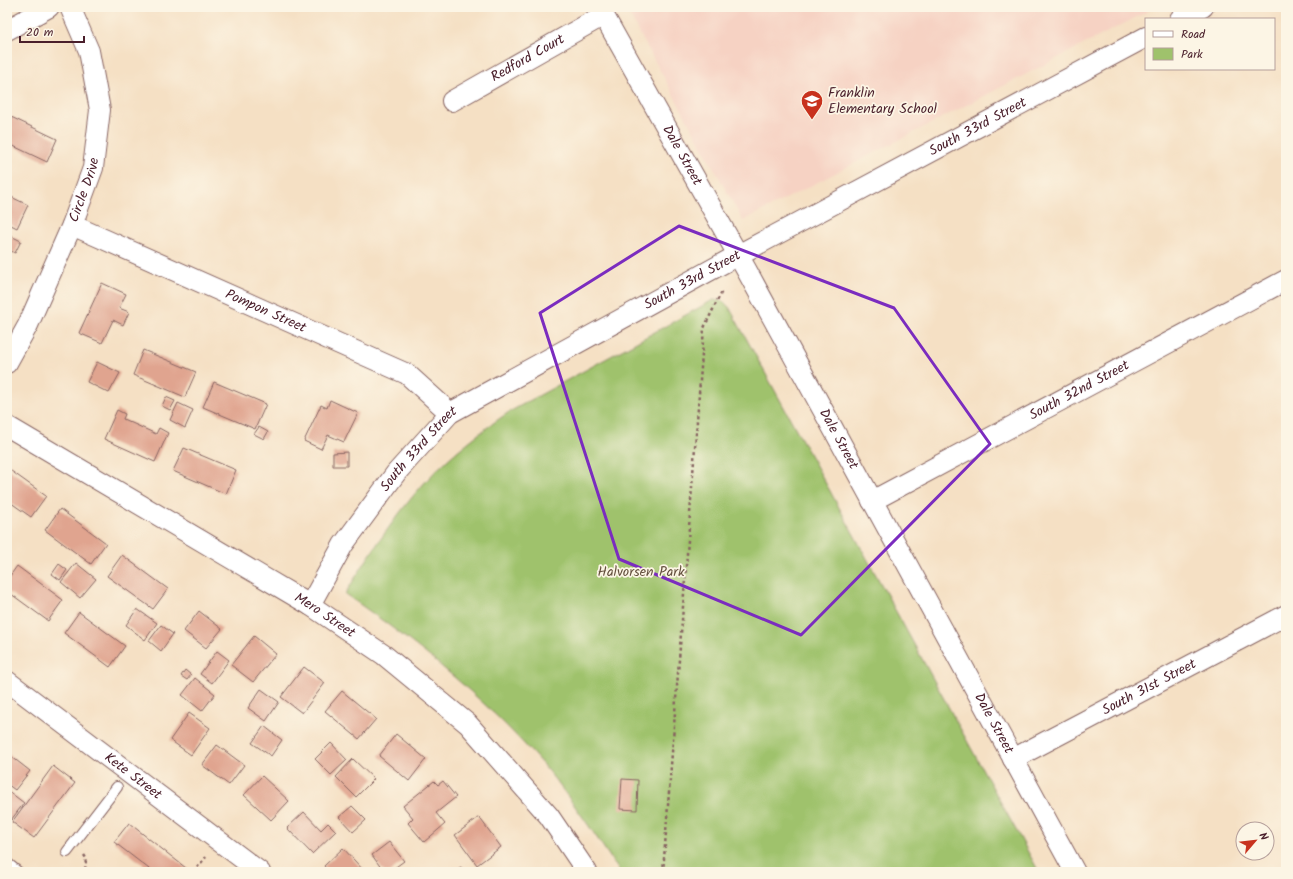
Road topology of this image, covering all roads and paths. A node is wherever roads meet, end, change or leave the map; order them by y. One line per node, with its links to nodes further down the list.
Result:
1 (49, 7): 6 (street)
2 (70, 7): 9 (street, Circle Drive)
3 (1203, 7): 5 (street)
4 (602, 11): 8 (street, Redford Court); 10 (street, Dale Street)
5 (1182, 18)
6 (7, 30)
7 (1145, 38): 10 (street, South 33rd Street)
8 (452, 101)
9 (72, 225): 13 (street, Circle Drive); 14 (street, Pompon Street)
10 (738, 255): 14 (street, South 33rd Street); 16 (street, Dale Street)
11 (1286, 280): 16 (street, South 32nd Street)
12 (722, 291): 31 (path)
13 (7, 363)
14 (450, 413): 17 (street, South 33rd Street)
15 (7, 426): 17 (street, Mero Street)
16 (872, 501): 20 (street, Dale Street)
17 (310, 605): 30 (street, Mero Street)
18 (1286, 614): 20 (street, South 31st Street)
19 (7, 681): 29 (street, Kete Street)
20 (1013, 760): 32 (street, Dale Street)
21 (117, 787): 22 (lane)
22 (67, 852)
23 (84, 855): 27 (path)
24 (207, 855): 28 (path)
25 (7, 863): 26 (lane)
26 (18, 872)
27 (84, 872)
28 (197, 872)
29 (260, 872)
30 (587, 872)
31 (663, 872)
32 (1075, 872)

